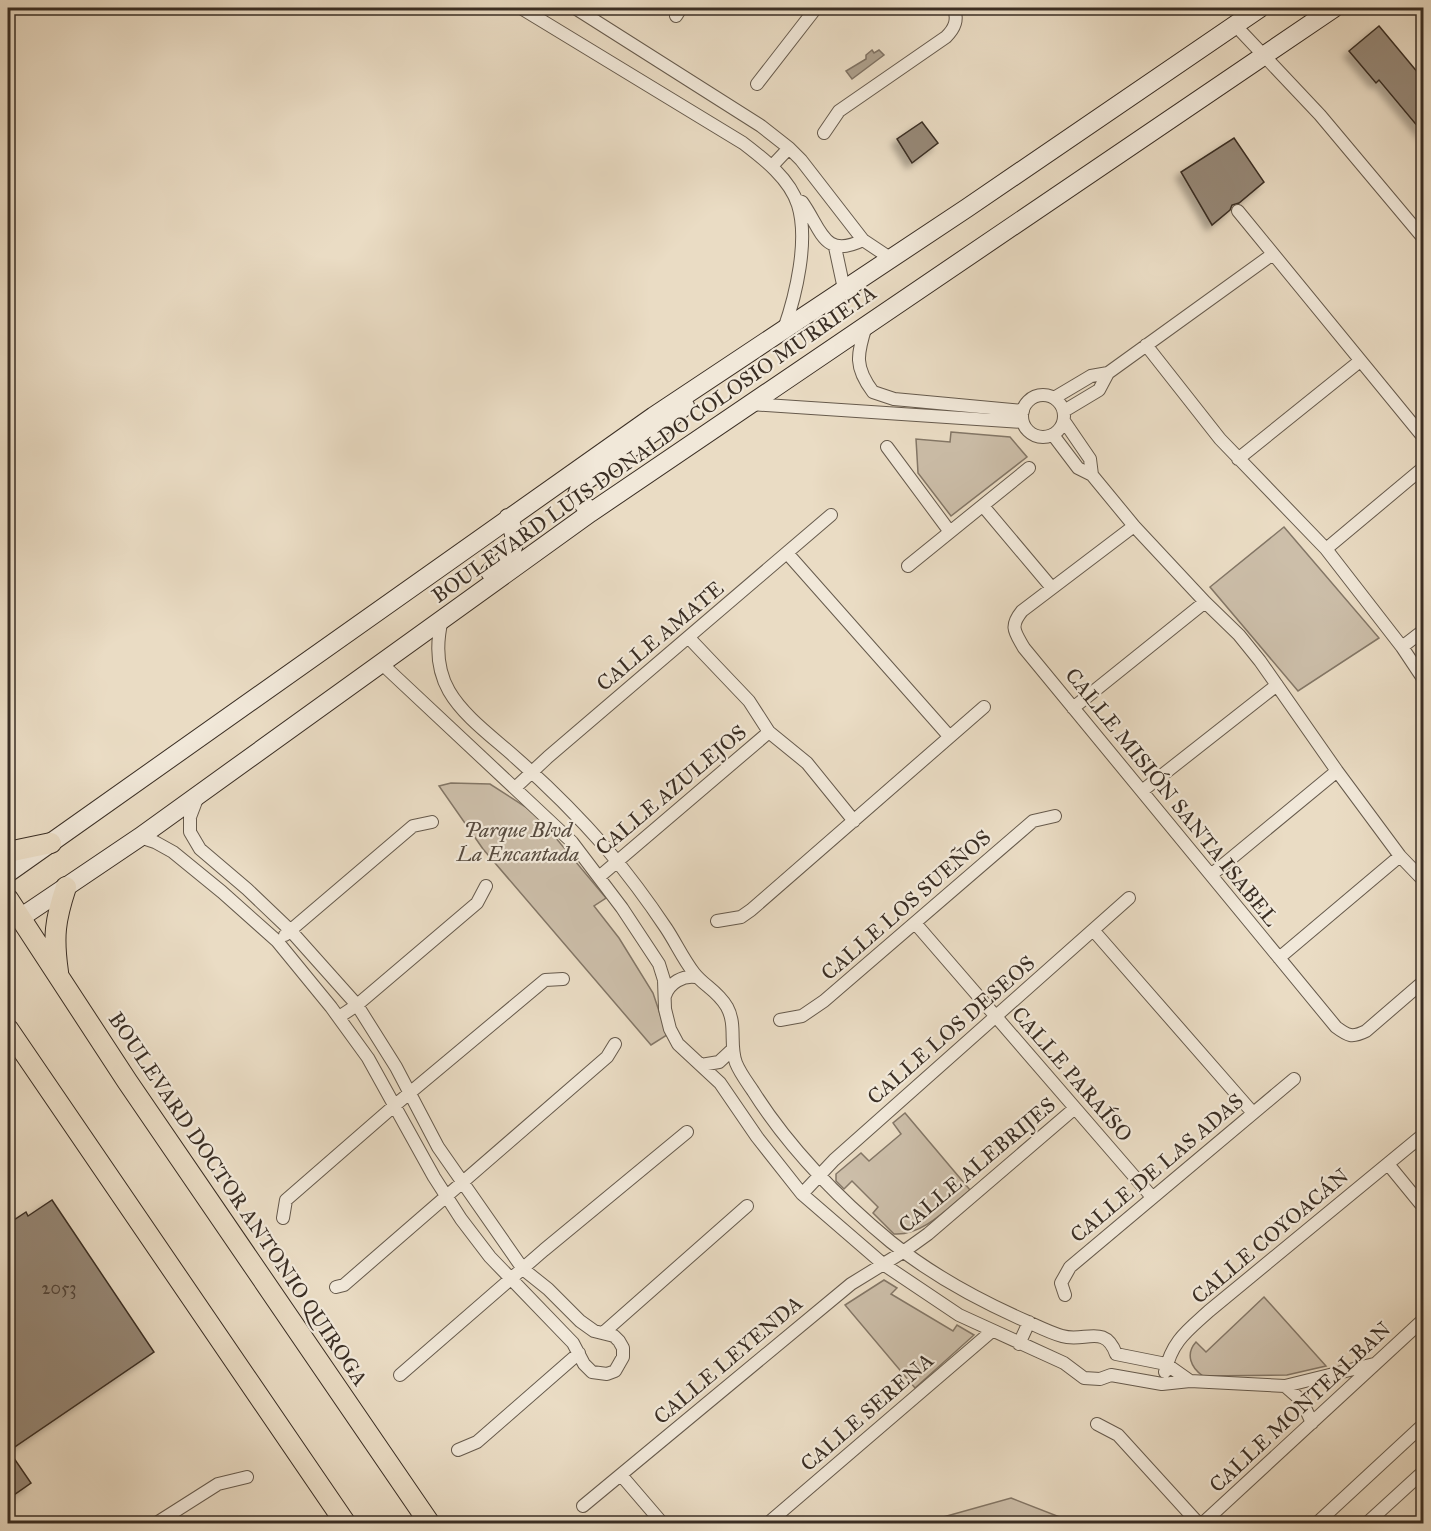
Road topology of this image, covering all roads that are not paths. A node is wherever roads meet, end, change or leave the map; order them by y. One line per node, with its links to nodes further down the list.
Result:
1 (521, 8): 7 (street)
2 (575, 8): 12 (street)
3 (816, 8): 10 (street)
4 (954, 8): 11 (street)
5 (1260, 8): 8 (main road, BOULEVARD LUIS DONALDO COLOSIO MURRIETA)
6 (1334, 8): 9 (main road, BOULEVARD LUIS DONALDO COLOSIO MURRIETA)
7 (542, 13): 13 (street)
8 (1235, 25): 9 (street); 20 (main road, BOULEVARD LUIS DONALDO COLOSIO MURRIETA)
9 (1264, 57): 16 (street); 22 (main road, BOULEVARD LUIS DONALDO COLOSIO MURRIETA)
10 (757, 84)
11 (824, 133)
12 (789, 148): 13 (street); 17 (street)
13 (772, 166): 14 (street)
14 (796, 200): 18 (street); 23 (street)
15 (1238, 211): 19 (street)
16 (1424, 239)
17 (862, 240): 18 (street); 20 (street)
18 (835, 247): 21 (street)
19 (1273, 254): 24 (street); 25 (street)
20 (890, 258): 21 (main road, BOULEVARD LUIS DONALDO COLOSIO MURRIETA)
21 (844, 289): 23 (main road, BOULEVARD LUIS DONALDO COLOSIO MURRIETA)
22 (866, 326): 29 (main road, BOULEVARD LUIS DONALDO COLOSIO MURRIETA); 31 (street)
23 (784, 328): 27 (main road, BOULEVARD LUIS DONALDO COLOSIO MURRIETA)
24 (1146, 345): 26 (street); 35 (street)
25 (1360, 361): 33 (street); 35 (street)
26 (1108, 373): 28 (street); 30 (street)
27 (715, 374): 40 (main road); 42 (main road, BOULEVARD LUIS DONALDO COLOSIO MURRIETA)
28 (1054, 398): 30 (street); 31 (street)
29 (748, 404): 31 (street); 40 (main road, BOULEVARD LUIS DONALDO COLOSIO MURRIETA)
30 (1064, 416): 32 (street); 38 (street)
31 (1022, 417): 32 (street)
32 (1053, 435): 38 (street)
33 (1424, 438)
34 (887, 447): 44 (street)
35 (1238, 459): 45 (street)
36 (1424, 467): 45 (street)
37 (1029, 468): 39 (street)
38 (1092, 475): 43 (street)
39 (983, 506): 44 (street); 48 (street)
40 (590, 513): 50 (main road, BOULEVARD LUIS DONALDO COLOSIO MURRIETA)
41 (831, 515): 46 (street, CALLE AMATE)
42 (508, 518): 50 (main road); 71 (main road, BOULEVARD LUIS DONALDO COLOSIO MURRIETA)
43 (1134, 526): 48 (street, CALLE MISIÓN SANTA ISABEL); 49 (street)
44 (950, 532): 47 (street)
45 (1326, 549): 54 (street)
46 (787, 554): 53 (street, CALLE AMATE); 61 (street)
47 (908, 567)
48 (1052, 588): 59 (street, CALLE MISIÓN SANTA ISABEL)
49 (1205, 602): 57 (street); 59 (street)
50 (463, 604): 51 (main road, BOULEVARD LUIS DONALDO COLOSIO MURRIETA)
51 (442, 619): 55 (main road, BOULEVARD LUIS DONALDO COLOSIO MURRIETA); 63 (street)
52 (1424, 630): 54 (street)
53 (689, 638): 60 (street); 63 (street, CALLE AMATE)
54 (1402, 647): 56 (street)
55 (381, 663): 64 (street); 66 (main road, BOULEVARD LUIS DONALDO COLOSIO MURRIETA)
56 (1424, 680)
57 (1277, 685): 62 (street); 65 (street)
58 (984, 707): 61 (street)
59 (1073, 708): 65 (street, CALLE MISIÓN SANTA ISABEL)
60 (769, 732): 68 (street); 74 (street, CALLE AZULEJOS)
61 (949, 736): 68 (street)
62 (1337, 771): 73 (street); 76 (street)
63 (532, 772): 64 (street, CALLE AMATE); 74 (street)
64 (515, 788): 77 (street)
65 (1142, 791): 76 (street, CALLE MISIÓN SANTA ISABEL)
66 (198, 795): 70 (main road, BOULEVARD LUIS DONALDO COLOSIO MURRIETA); 78 (street)
67 (1055, 816): 86 (street, CALLE LOS SUEÑOS)
68 (854, 821): 85 (street)
69 (432, 822): 88 (street)
70 (140, 837): 81 (main road, BOULEVARD LUIS DONALDO COLOSIO MURRIETA); 82 (street)
71 (51, 843): 72 (main road); 75 (main road, BOULEVARD LUIS DONALDO COLOSIO MURRIETA)
72 (8, 852)
73 (1400, 856): 79 (street); 91 (street)
74 (617, 861): 77 (street, CALLE AZULEJOS); 92 (street)
75 (8, 873)
76 (1211, 875): 91 (street, CALLE MISIÓN SANTA ISABEL)
77 (599, 877): 96 (street)
78 (234, 879): 82 (street); 88 (street)
79 (1424, 880)
80 (486, 886): 97 (street)
81 (66, 887): 87 (main road, BOULEVARD LUIS DONALDO COLOSIO MURRIETA); 93 (main road)
82 (222, 892): 90 (street)
83 (1129, 898): 89 (street, CALLE LOS DESEOS)
84 (8, 899): 87 (main road, BOULEVARD DOCTOR ANTONIO QUIROGA)
85 (717, 921)
86 (915, 922): 98 (street, CALLE PARAÍSO); 100 (street, CALLE LOS SUEÑOS)
87 (14, 923): 93 (main road, BOULEVARD DOCTOR ANTONIO QUIROGA)
88 (290, 930): 90 (street); 97 (street)
89 (1093, 930): 98 (street, CALLE LOS DESEOS); 109 (street)
90 (277, 941): 99 (street)
91 (1279, 958): 95 (street, CALLE MISIÓN SANTA ISABEL)
92 (696, 976): 96 (street); 103 (street)
93 (59, 977): 152 (main road, BOULEVARD DOCTOR ANTONIO QUIROGA)
94 (563, 979): 106 (street)
95 (1424, 981)
96 (665, 996): 104 (street)
97 (357, 1005): 99 (street); 106 (street)
98 (996, 1016): 108 (street, CALLE PARAÍSO); 113 (street, CALLE LOS DESEOS)
99 (339, 1017): 107 (street)
100 (780, 1020)
101 (8, 1029): 151 (main road)
102 (615, 1044): 114 (street)
103 (733, 1049): 104 (street); 113 (street)
104 (701, 1065): 115 (street)
105 (1294, 1079): 109 (street, CALLE DE LAS ADAS)
106 (409, 1094): 107 (street); 114 (street)
107 (394, 1106): 116 (street); 120 (street)
108 (1075, 1108): 117 (street, CALLE PARAÍSO); 121 (street, CALLE ALEBRIJES)
109 (1253, 1113): 117 (street, CALLE DE LAS ADAS)
110 (687, 1132): 123 (street)
111 (1424, 1134): 112 (street, CALLE COYOACÁN)
112 (1388, 1164): 119 (street); 135 (street, CALLE COYOACÁN)
113 (819, 1175): 115 (street, CALLE LOS DESEOS); 121 (street)
114 (462, 1182): 116 (street); 123 (street)
115 (802, 1194): 122 (street)
116 (447, 1197): 124 (street); 125 (street)
117 (1152, 1197): 126 (street, CALLE DE LAS ADAS)
118 (747, 1206): 130 (street)
119 (1424, 1208)
120 (283, 1218)
121 (903, 1252): 122 (street, CALLE LEYENDA); 128 (street)
122 (883, 1264): 129 (street); 146 (street, CALLE LEYENDA)
123 (523, 1269): 124 (street); 130 (street)
124 (512, 1279): 132 (street); 136 (street)
125 (336, 1287)
126 (1065, 1295)
127 (1424, 1319): 134 (street, CALLE MONTEALBAN)
128 (1029, 1322): 131 (street); 133 (street)
129 (992, 1331): 131 (street); 154 (street, CALLE SERENA)
130 (603, 1333): 132 (street)
131 (1019, 1344): 137 (street)
132 (579, 1353): 144 (street)
133 (1116, 1354): 135 (street); 137 (street)
134 (1376, 1363): 140 (street); 141 (street, CALLE MONTEALBAN)
135 (1166, 1364): 138 (street); 139 (street, CALLE COYOACÁN)
136 (400, 1375)
137 (1111, 1375): 139 (street)
138 (1190, 1381): 139 (street); 140 (street)
139 (1162, 1384)
140 (1286, 1386): 141 (street)
141 (1312, 1423): 155 (street, CALLE MONTEALBAN)
142 (1097, 1424): 155 (street)
143 (1424, 1424): 156 (street)
144 (458, 1450)
145 (1424, 1471): 149 (street)
146 (621, 1475): 148 (street, CALLE LEYENDA); 153 (street)
147 (247, 1477): 150 (street)
148 (583, 1506)
149 (1371, 1522)
150 (155, 1524)
151 (346, 1524)
152 (430, 1524)
153 (663, 1524)
154 (767, 1524)
155 (1200, 1524)
156 (1316, 1524)

